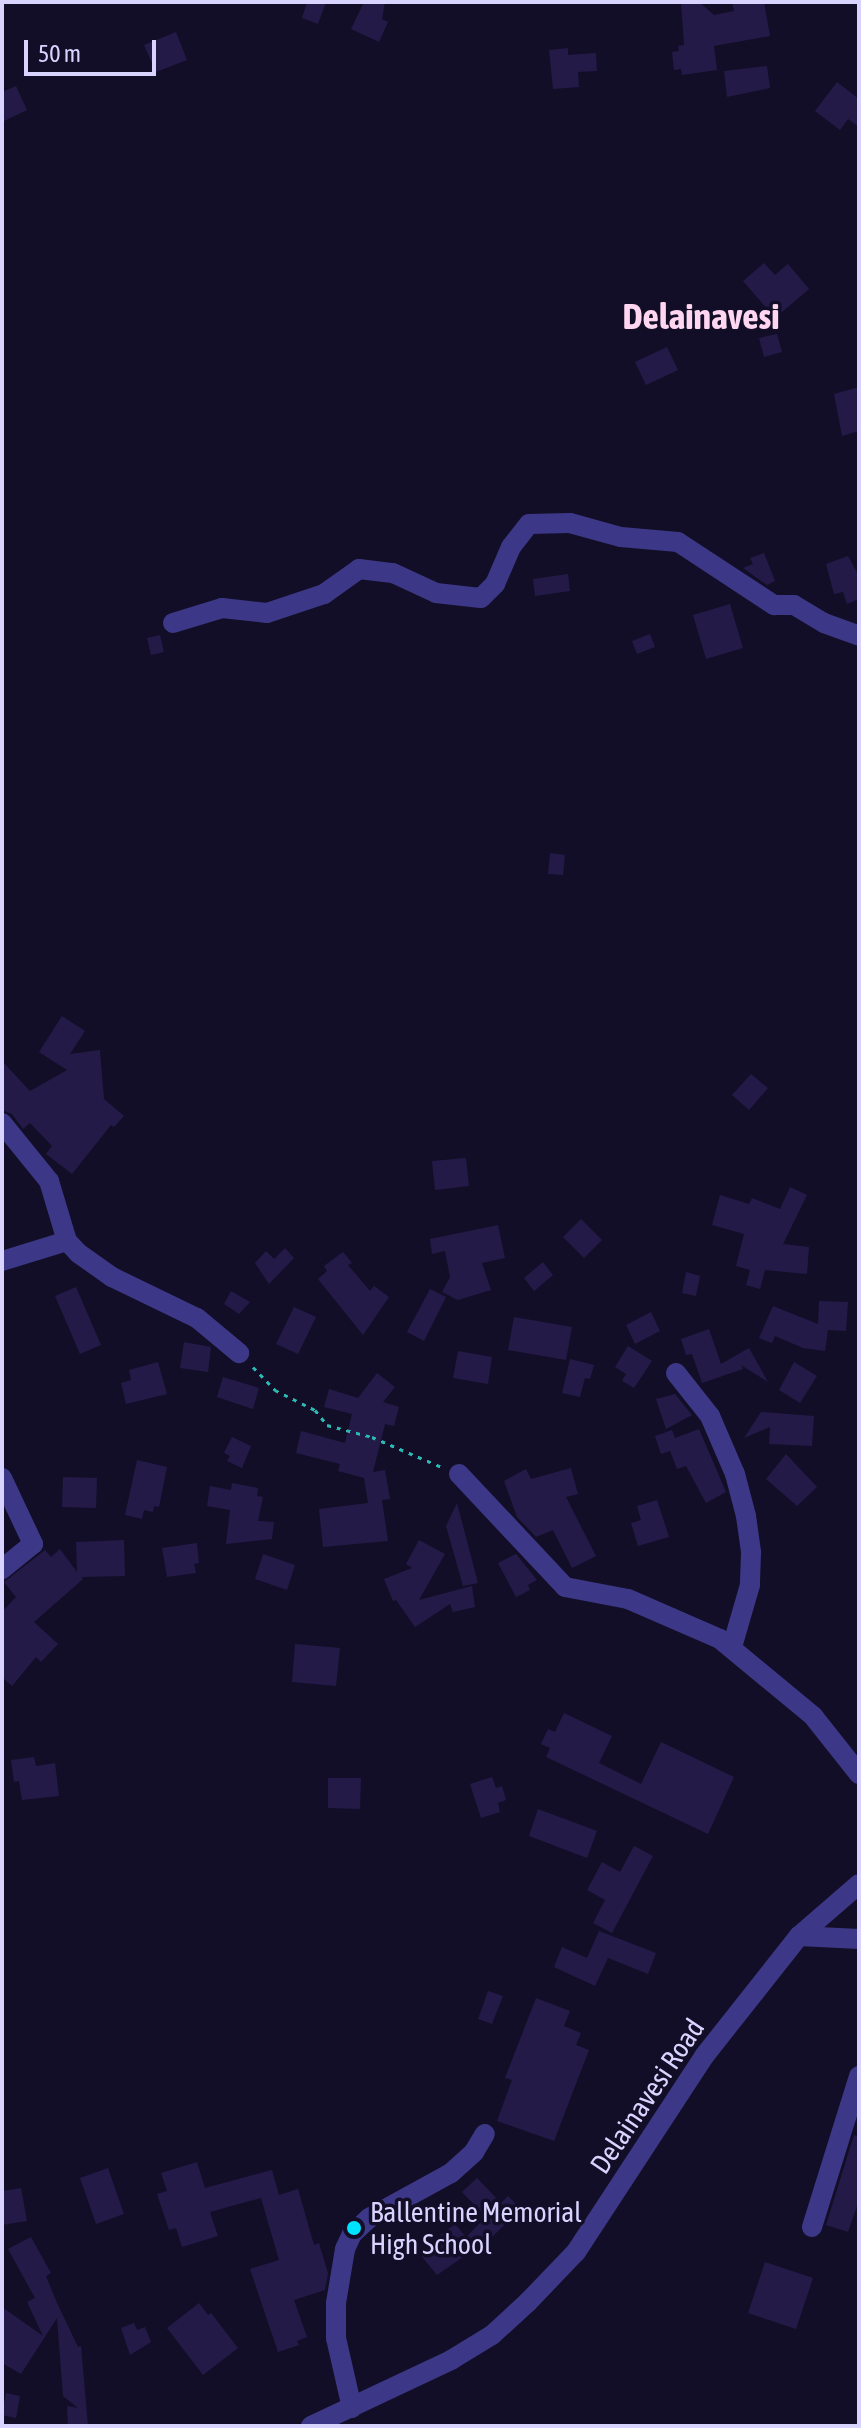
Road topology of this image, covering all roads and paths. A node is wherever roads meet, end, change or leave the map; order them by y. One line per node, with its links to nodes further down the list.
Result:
1 (173, 623): 2 (street)
2 (859, 636)
3 (2, 1123): 4 (street)
4 (67, 1241): 5 (street); 6 (street)
5 (2, 1261)
6 (239, 1353): 8 (path)
7 (676, 1373): 11 (street)
8 (459, 1474): 11 (street)
9 (2, 1478): 10 (street)
10 (2, 1569)
11 (732, 1647): 12 (street)
12 (859, 1774)
13 (859, 1884): 14 (street, Delainavesi Road)
14 (799, 1936): 15 (street); 19 (street, Delainavesi Road)
15 (859, 1939)
16 (859, 2076): 18 (street)
17 (485, 2134): 19 (street)
18 (812, 2227)
19 (352, 2408): 20 (street, Delainavesi Road)
20 (311, 2426)

